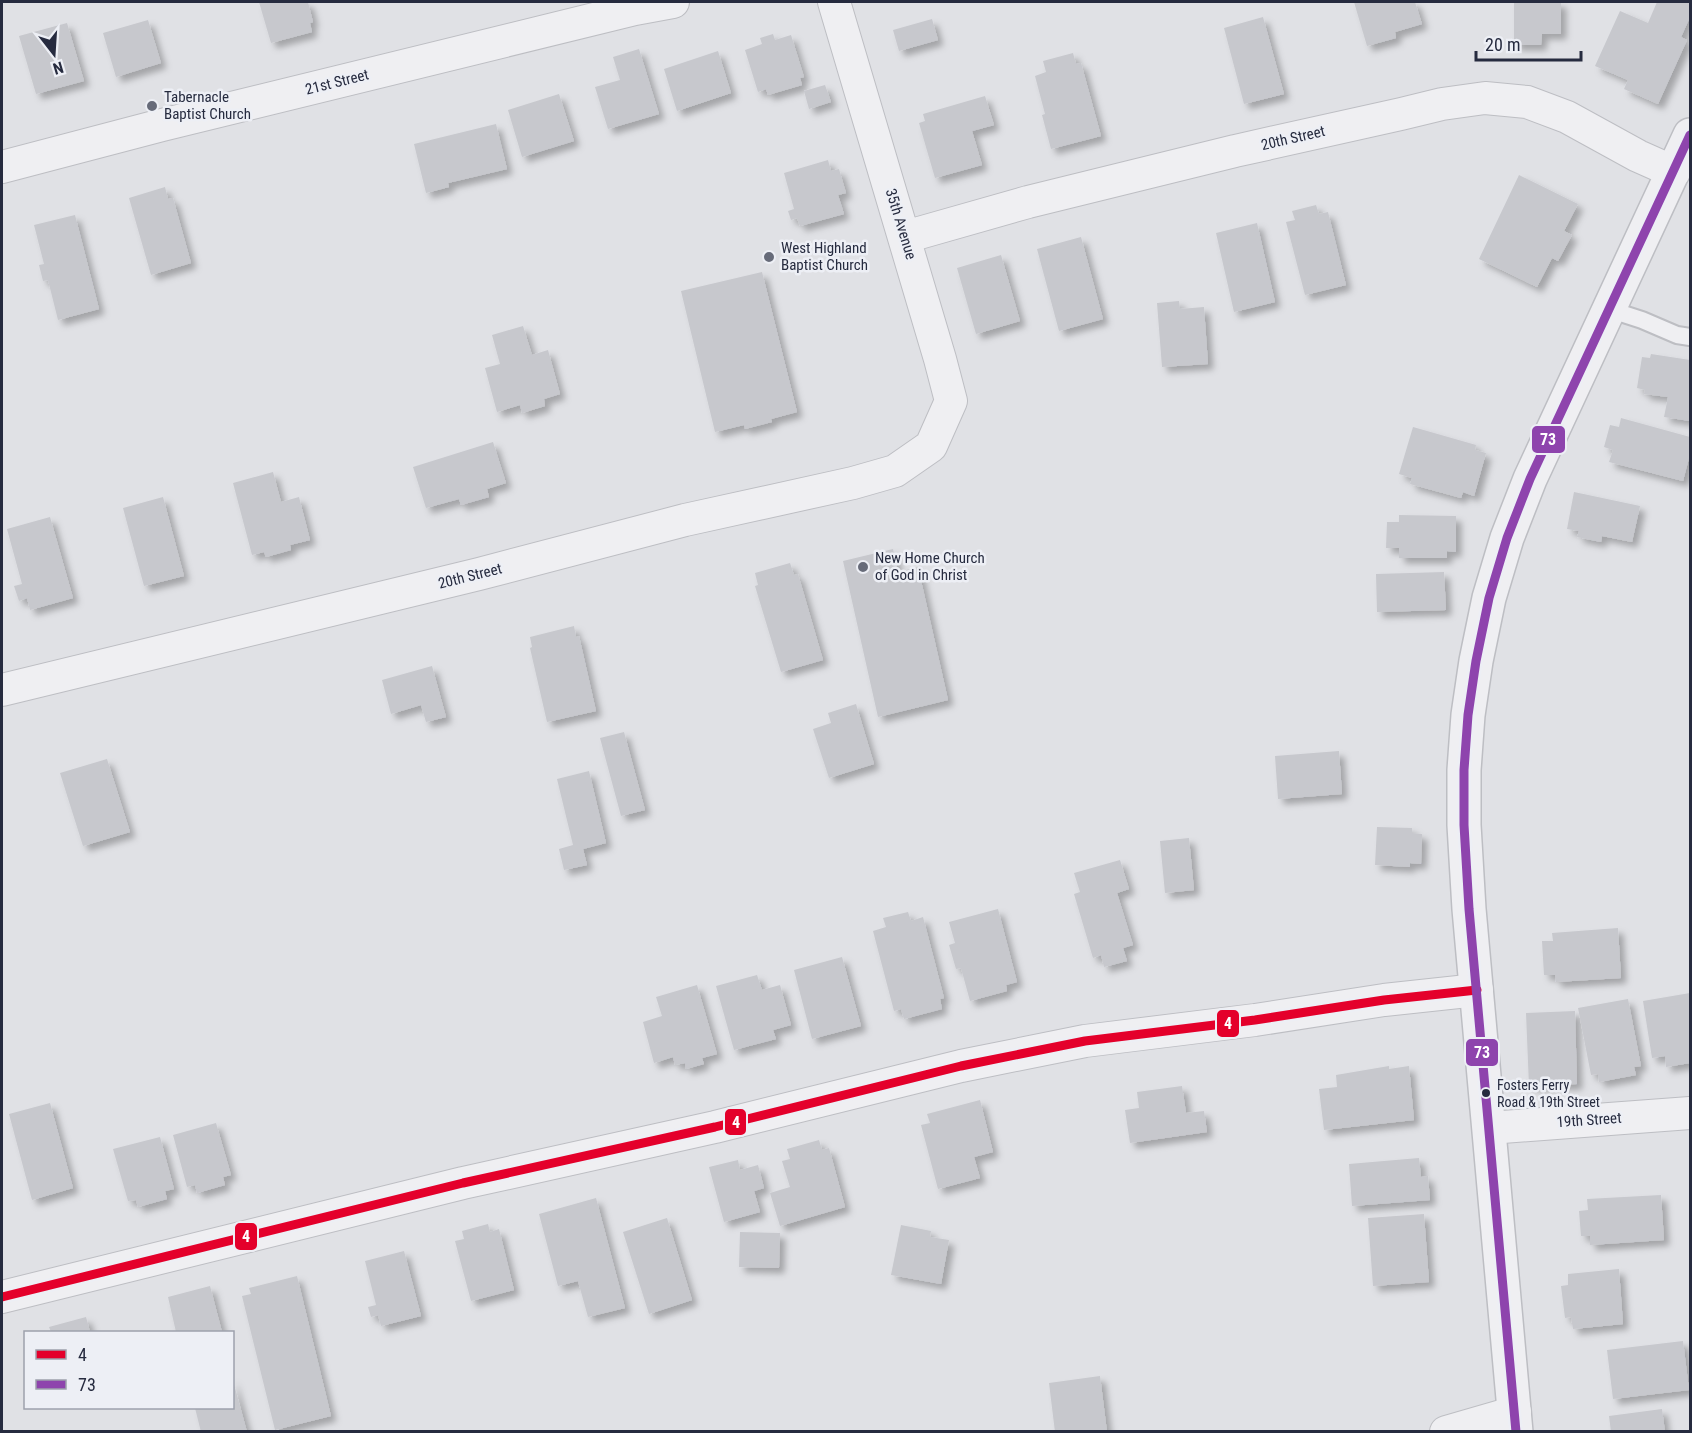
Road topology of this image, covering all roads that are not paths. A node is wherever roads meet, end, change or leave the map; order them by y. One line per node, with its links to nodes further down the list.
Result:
1 (673, 2): 4 (street, 21st Street)
2 (834, 2): 6 (street, 35th Avenue)
3 (1690, 135): 5 (street)
4 (2, 167)
5 (1674, 172): 6 (street, 20th Street); 7 (street)
6 (905, 237): 9 (street, 35th Avenue)
7 (1608, 309): 8 (lane); 11 (street)
8 (1690, 337)
9 (932, 446): 10 (street, 20th Street)
10 (2, 690)
11 (1477, 990): 13 (street); 14 (street)
12 (1690, 1113): 13 (street, 19th Street)
13 (1489, 1128): 15 (street)
14 (2, 1297)
15 (1516, 1422): 16 (street)
16 (1446, 1431)

